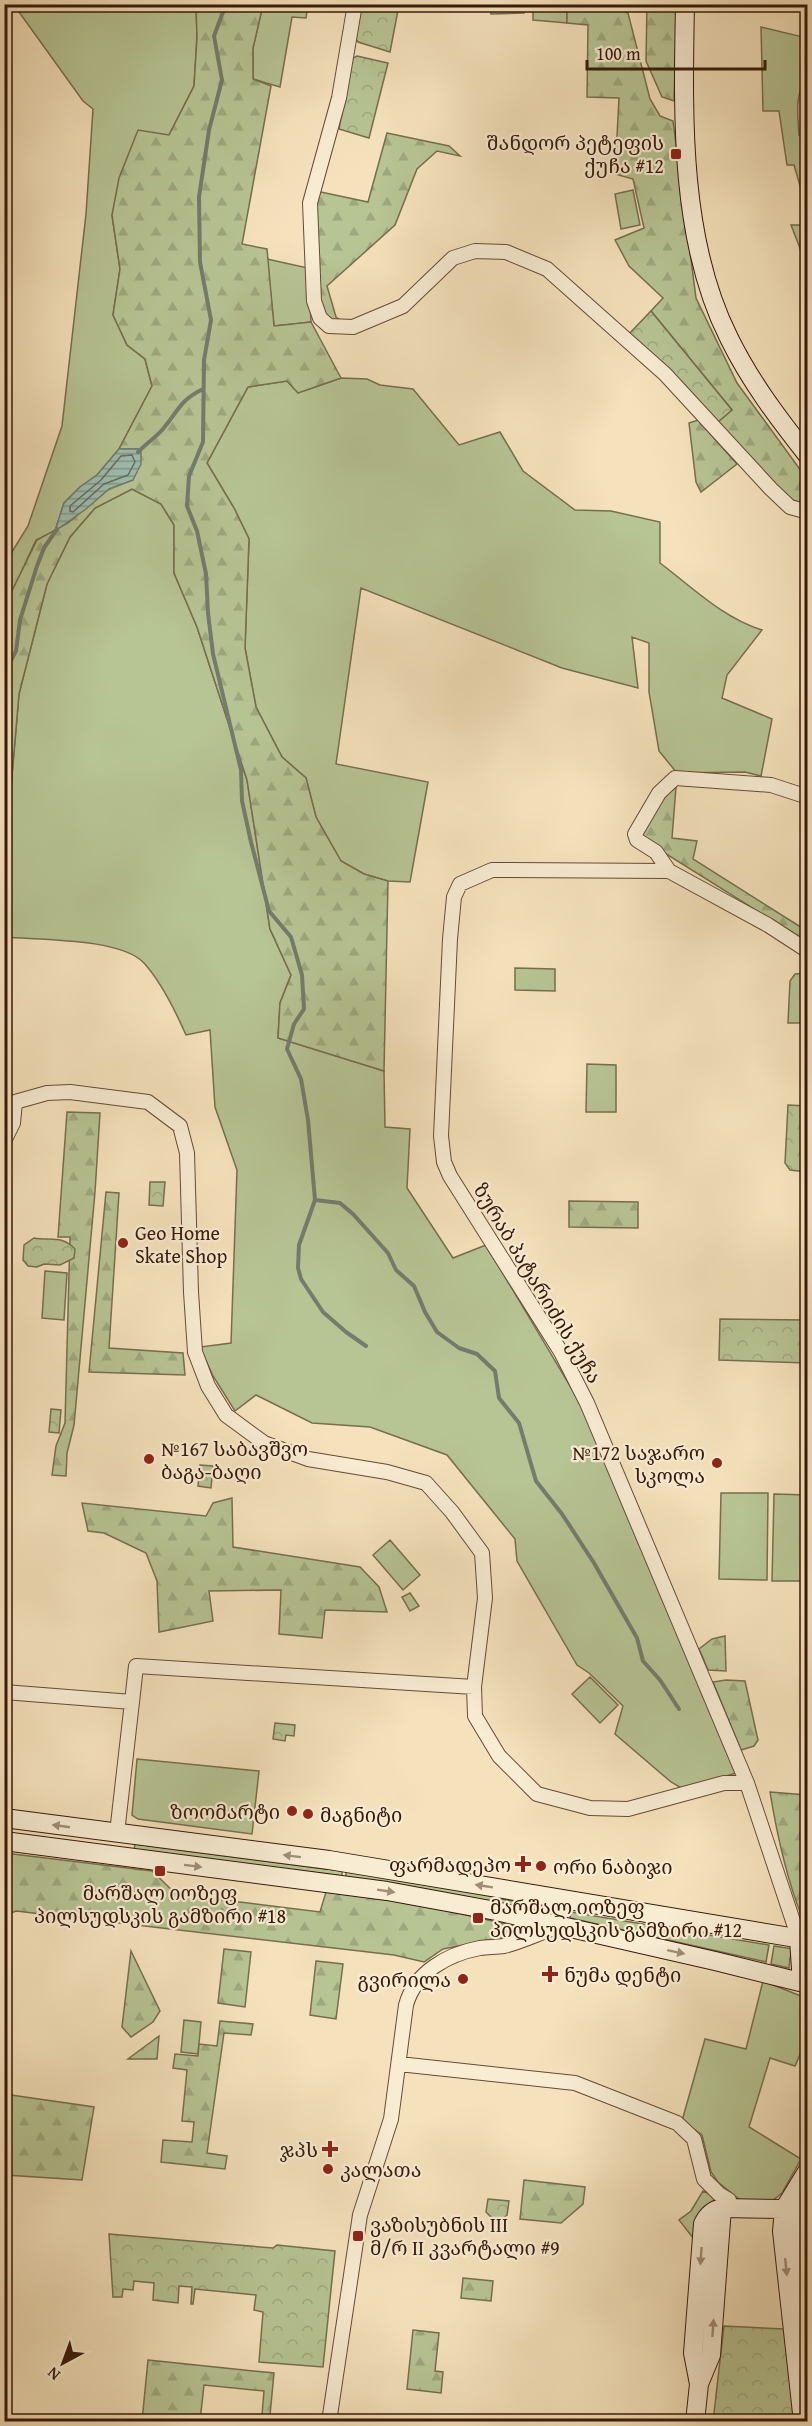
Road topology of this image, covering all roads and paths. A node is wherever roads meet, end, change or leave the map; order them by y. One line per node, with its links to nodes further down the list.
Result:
1 (355, 4): 4 (street)
2 (685, 4): 3 (main road)
3 (807, 456)
4 (807, 512)
5 (807, 797): 6 (street)
6 (669, 871): 7 (street); 12 (street, ზურაბ პატარიძის ქუჩა)
7 (807, 951)
8 (4, 1141): 9 (street)
9 (474, 1686): 11 (street); 12 (street)
10 (4, 1692): 11 (street)
11 (132, 1702): 14 (street)
12 (747, 1783): 19 (street, ზურაბ პატარიძის ქუჩა)
13 (4, 1818): 14 (main road, one-way to 13)
14 (117, 1833): 16 (main road); 17 (main road, one-way to 14)
15 (4, 1841): 16 (main road)
16 (114, 1855): 18 (main road, one-way to 18)
17 (563, 1899): 18 (main road); 19 (main road)
18 (557, 1927): 20 (main road, one-way to 20); 21 (street)
19 (803, 1940): 20 (main road)
20 (807, 1984)
21 (399, 2064): 24 (street); 27 (street)
22 (807, 2170): 23 (main road)
23 (797, 2205): 24 (main road); 25 (main road)
24 (727, 2208): 28 (main road)
25 (803, 2326): 26 (main road)
26 (804, 2411)
27 (329, 2421)
28 (694, 2421)

